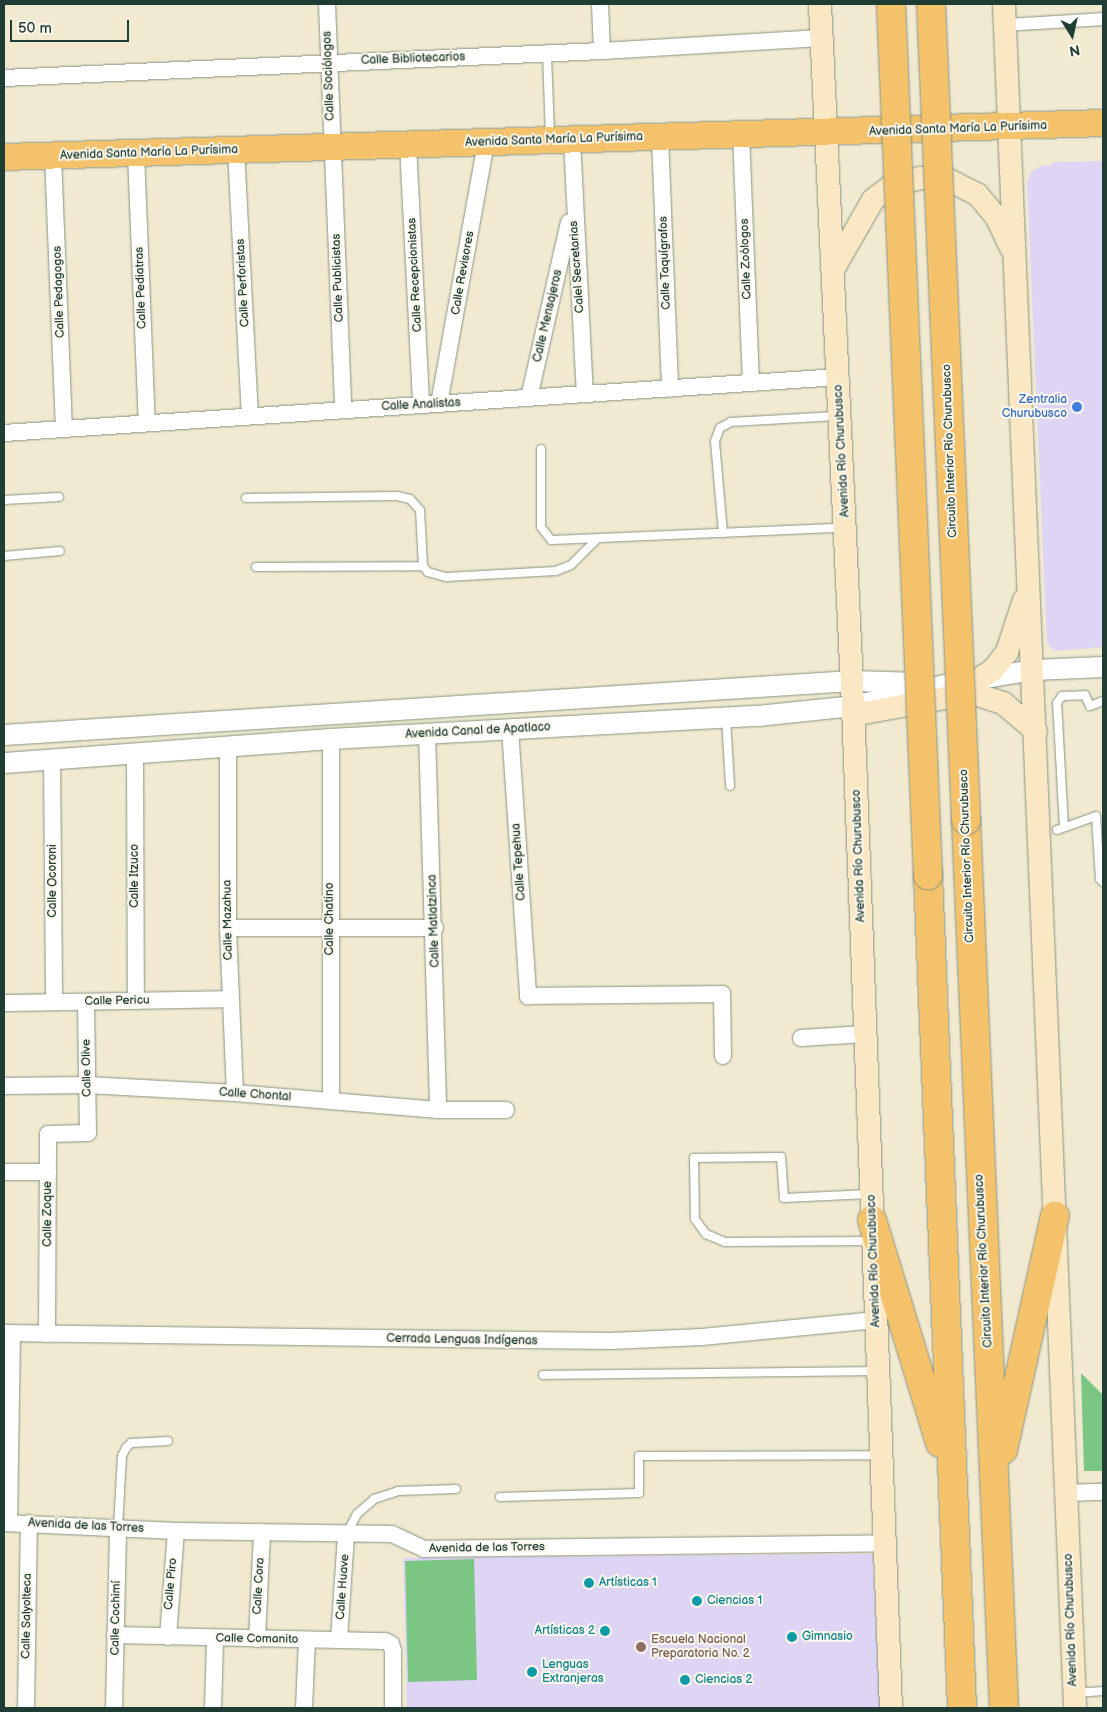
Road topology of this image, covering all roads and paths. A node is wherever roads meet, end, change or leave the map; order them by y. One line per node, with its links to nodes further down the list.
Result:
1 (327, 4): 11 (street, Calle Sociólogos)
2 (600, 4): 9 (street)
3 (820, 4): 8 (main road, Avenida Río Churubusco)
4 (891, 4): 104 (highway, bridge)
5 (931, 4): 102 (highway, Circuito Interior Río Churubusco, bridge)
6 (1005, 15): 7 (street); 14 (main road, Avenida Río Churubusco)
7 (1103, 19)
8 (822, 38): 9 (street, Calle Bibliotecarios); 15 (main road, Avenida Río Churubusco)
9 (602, 51): 10 (street, Calle Bibliotecarios)
10 (547, 54): 11 (street, Calle Bibliotecarios); 18 (lane)
11 (328, 63): 12 (street, Calle Bibliotecarios); 21 (street, Calle Sociólogos)
12 (4, 78)
13 (1103, 123): 14 (main road, Avenida Santa María La Purísima)
14 (1009, 128): 15 (main road, Avenida Santa María La Purísima); 27 (main road, Avenida Río Churubusco)
15 (826, 133): 16 (main road, Avenida Santa María La Purísima); 28 (main road, Avenida Río Churubusco)
16 (740, 134): 17 (main road, Avenida Santa María La Purísima); 30 (street, Calle Zoólogos)
17 (660, 137): 18 (main road, Avenida Santa María La Purísima); 31 (street, Calle Taquígrafos)
18 (561, 140): 19 (main road, Avenida Santa María La Purísima); 26 (street, Calel Secretarias)
19 (486, 142): 20 (main road, Avenida Santa María La Purísima); 34 (street, Calle Revisores)
20 (408, 145): 21 (main road, Avenida Santa María La Purísima); 35 (street, Calle Recepcionistas)
21 (332, 147): 22 (main road, Avenida Santa María La Purísima); 36 (street, Calle Publicistas)
22 (236, 150): 23 (main road, Avenida Santa María La Purísima); 37 (street, Calle Perforistas)
23 (136, 154): 24 (main road, Avenida Santa María La Purísima); 39 (street, Calle Pediatras)
24 (53, 156): 25 (main road, Avenida Santa María La Purísima); 40 (street, Calle Pedagogos)
25 (4, 158)
26 (573, 204): 32 (street, Calel Secretarias); 33 (street, Calle Mensajeros)
27 (1015, 258): 28 (main road); 53 (main road, Avenida Río Churubusco)
28 (833, 269): 29 (main road, Avenida Río Churubusco)
29 (838, 377): 30 (street, Calle Analistas); 38 (main road, Avenida Río Churubusco)
30 (751, 383): 31 (street, Calle Analistas)
31 (670, 389): 32 (street, Calle Analistas)
32 (585, 394): 33 (street, Calle Analistas)
33 (529, 398): 34 (street, Calle Analistas)
34 (440, 404): 35 (street, Calle Analistas)
35 (421, 405): 36 (street, Calle Analistas)
36 (343, 410): 37 (street, Calle Analistas)
37 (250, 416): 39 (street, Calle Analistas)
38 (840, 416): 46 (main road, Avenida Río Churubusco); 47 (lane)
39 (147, 423): 40 (street, Calle Analistas)
40 (64, 428): 41 (street, Calle Analistas)
41 (4, 433)
42 (541, 449): 48 (lane)
43 (59, 497): 45 (lane)
44 (246, 498): 51 (lane)
45 (4, 500)
46 (845, 528): 47 (lane); 57 (main road, Avenida Río Churubusco)
47 (723, 534): 48 (lane)
48 (596, 540): 51 (lane)
49 (60, 550): 50 (lane)
50 (4, 556)
51 (424, 566): 52 (lane)
52 (256, 567)
53 (1030, 575): 55 (main road, Avenida Río Churubusco); 56 (main road)
54 (1103, 667): 55 (street, Avenida Canal de Apatlaco)
55 (1034, 670): 56 (street, Avenida Canal de Apatlaco); 63 (main road, Avenida Río Churubusco)
56 (979, 679): 58 (street, Avenida Canal de Apatlaco)
57 (852, 681): 58 (street, Avenida Canal de Apatlaco); 60 (main road, Avenida Río Churubusco); 65 (street, Avenida Canal de Apatlaco)
58 (950, 684): 60 (street, Avenida Canal de Apatlaco)
59 (1103, 701): 72 (lane)
60 (853, 710): 61 (street, Avenida Canal de Apatlaco); 63 (main road); 81 (main road, Avenida Río Churubusco)
61 (726, 718): 62 (street, Avenida Canal de Apatlaco); 71 (lane)
62 (510, 729): 64 (street, Avenida Canal de Apatlaco); 83 (street, Calle Tepehua)
63 (1036, 731): 93 (main road, Avenida Río Churubusco)
64 (427, 733): 66 (street, Avenida Canal de Apatlaco); 75 (street, Calle Matlatzinca)
65 (4, 735)
66 (331, 738): 67 (street, Avenida Canal de Apatlaco); 73 (street, Calle Chatino)
67 (228, 747): 68 (street, Avenida Canal de Apatlaco); 74 (street, Calle Mazahua)
68 (135, 752): 69 (street, Avenida Canal de Apatlaco); 77 (street, Calle Itzuco)
69 (52, 760): 70 (street, Avenida Canal de Apatlaco); 78 (street, Calle Ocoroni)
70 (4, 763)
71 (730, 786)
72 (1103, 882)
73 (330, 926): 74 (street); 75 (street); 87 (street, Calle Chatino)
74 (228, 928): 76 (street, Calle Mazahua)
75 (435, 928): 88 (street, Calle Matlatzinca)
76 (231, 999): 77 (street, Calle Pericu); 86 (street, Calle Mazahua)
77 (136, 1001): 79 (street, Calle Pericu)
78 (54, 1002): 79 (street, Calle Pericu); 80 (street, Calle Pericu)
79 (86, 1002): 84 (street, Calle Olive)
80 (4, 1003)
81 (865, 1034): 82 (street); 94 (main road, Avenida Río Churubusco)
82 (801, 1038)
83 (723, 1056)
84 (88, 1085): 85 (street, Calle Chontal); 86 (street, Calle Chontal); 90 (street, Calle Olive)
85 (4, 1086)
86 (235, 1093): 87 (street, Calle Chontal)
87 (331, 1100): 88 (street, Calle Chontal)
88 (438, 1110): 89 (street, Calle Chontal)
89 (506, 1110)
90 (88, 1133): 92 (street, Calle Zoque)
91 (4, 1172): 92 (street)
92 (48, 1172): 97 (street, Calle Zoque)
93 (1055, 1216): 102 (highway); 106 (main road, Avenida Río Churubusco)
94 (872, 1218): 94 (lane); 95 (main road, Avenida Río Churubusco); 104 (highway)
95 (876, 1320): 97 (street, Cerrada Lenguas Indígenas); 98 (main road, Avenida Río Churubusco)
96 (8, 1333): 97 (street, Cerrada Lenguas Indígenas); 108 (street)
97 (47, 1334)
98 (878, 1371): 99 (lane); 101 (main road, Avenida Río Churubusco)
99 (543, 1375)
100 (168, 1441): 110 (lane)
101 (881, 1455): 107 (lane); 114 (main road, Avenida Río Churubusco)
102 (995, 1486): 130 (highway, Circuito Interior Río Churubusco)
103 (456, 1489): 113 (lane)
104 (952, 1490): 129 (highway)
105 (1103, 1492): 106 (street)
106 (1065, 1493): 122 (main road, Avenida Río Churubusco)
107 (500, 1497)
108 (7, 1523): 109 (street, Avenida de las Torres)
109 (28, 1523): 110 (street, Avenida de las Torres); 123 (street, Calle Salyolteca)
110 (118, 1527): 111 (street, Avenida de las Torres); 115 (street, Calle Cochimí)
111 (176, 1531): 112 (street, Avenida de las Torres); 116 (street, Calle Piro)
112 (262, 1532): 113 (street, Avenida de las Torres); 118 (street, Calle Cora)
113 (346, 1534): 114 (street, Avenida de las Torres); 120 (street, Calle Huave)
114 (884, 1543): 128 (main road, Avenida Río Churubusco)
115 (115, 1635): 116 (street, Calle Comanito); 124 (street, Calle Cochimí)
116 (168, 1638): 117 (street, Calle Comanito)
117 (215, 1639): 118 (street, Calle Comanito); 125 (street)
118 (257, 1639): 119 (street, Calle Comanito)
119 (307, 1640): 120 (street, Calle Comanito); 126 (street)
120 (339, 1640): 127 (street, Calle Comanito)
121 (1103, 1691): 122 (lane)
122 (1074, 1700)
123 (26, 1708)
124 (114, 1708)
125 (213, 1708)
126 (304, 1708)
127 (393, 1708)
128 (892, 1708)
129 (962, 1708)
130 (1004, 1708)

